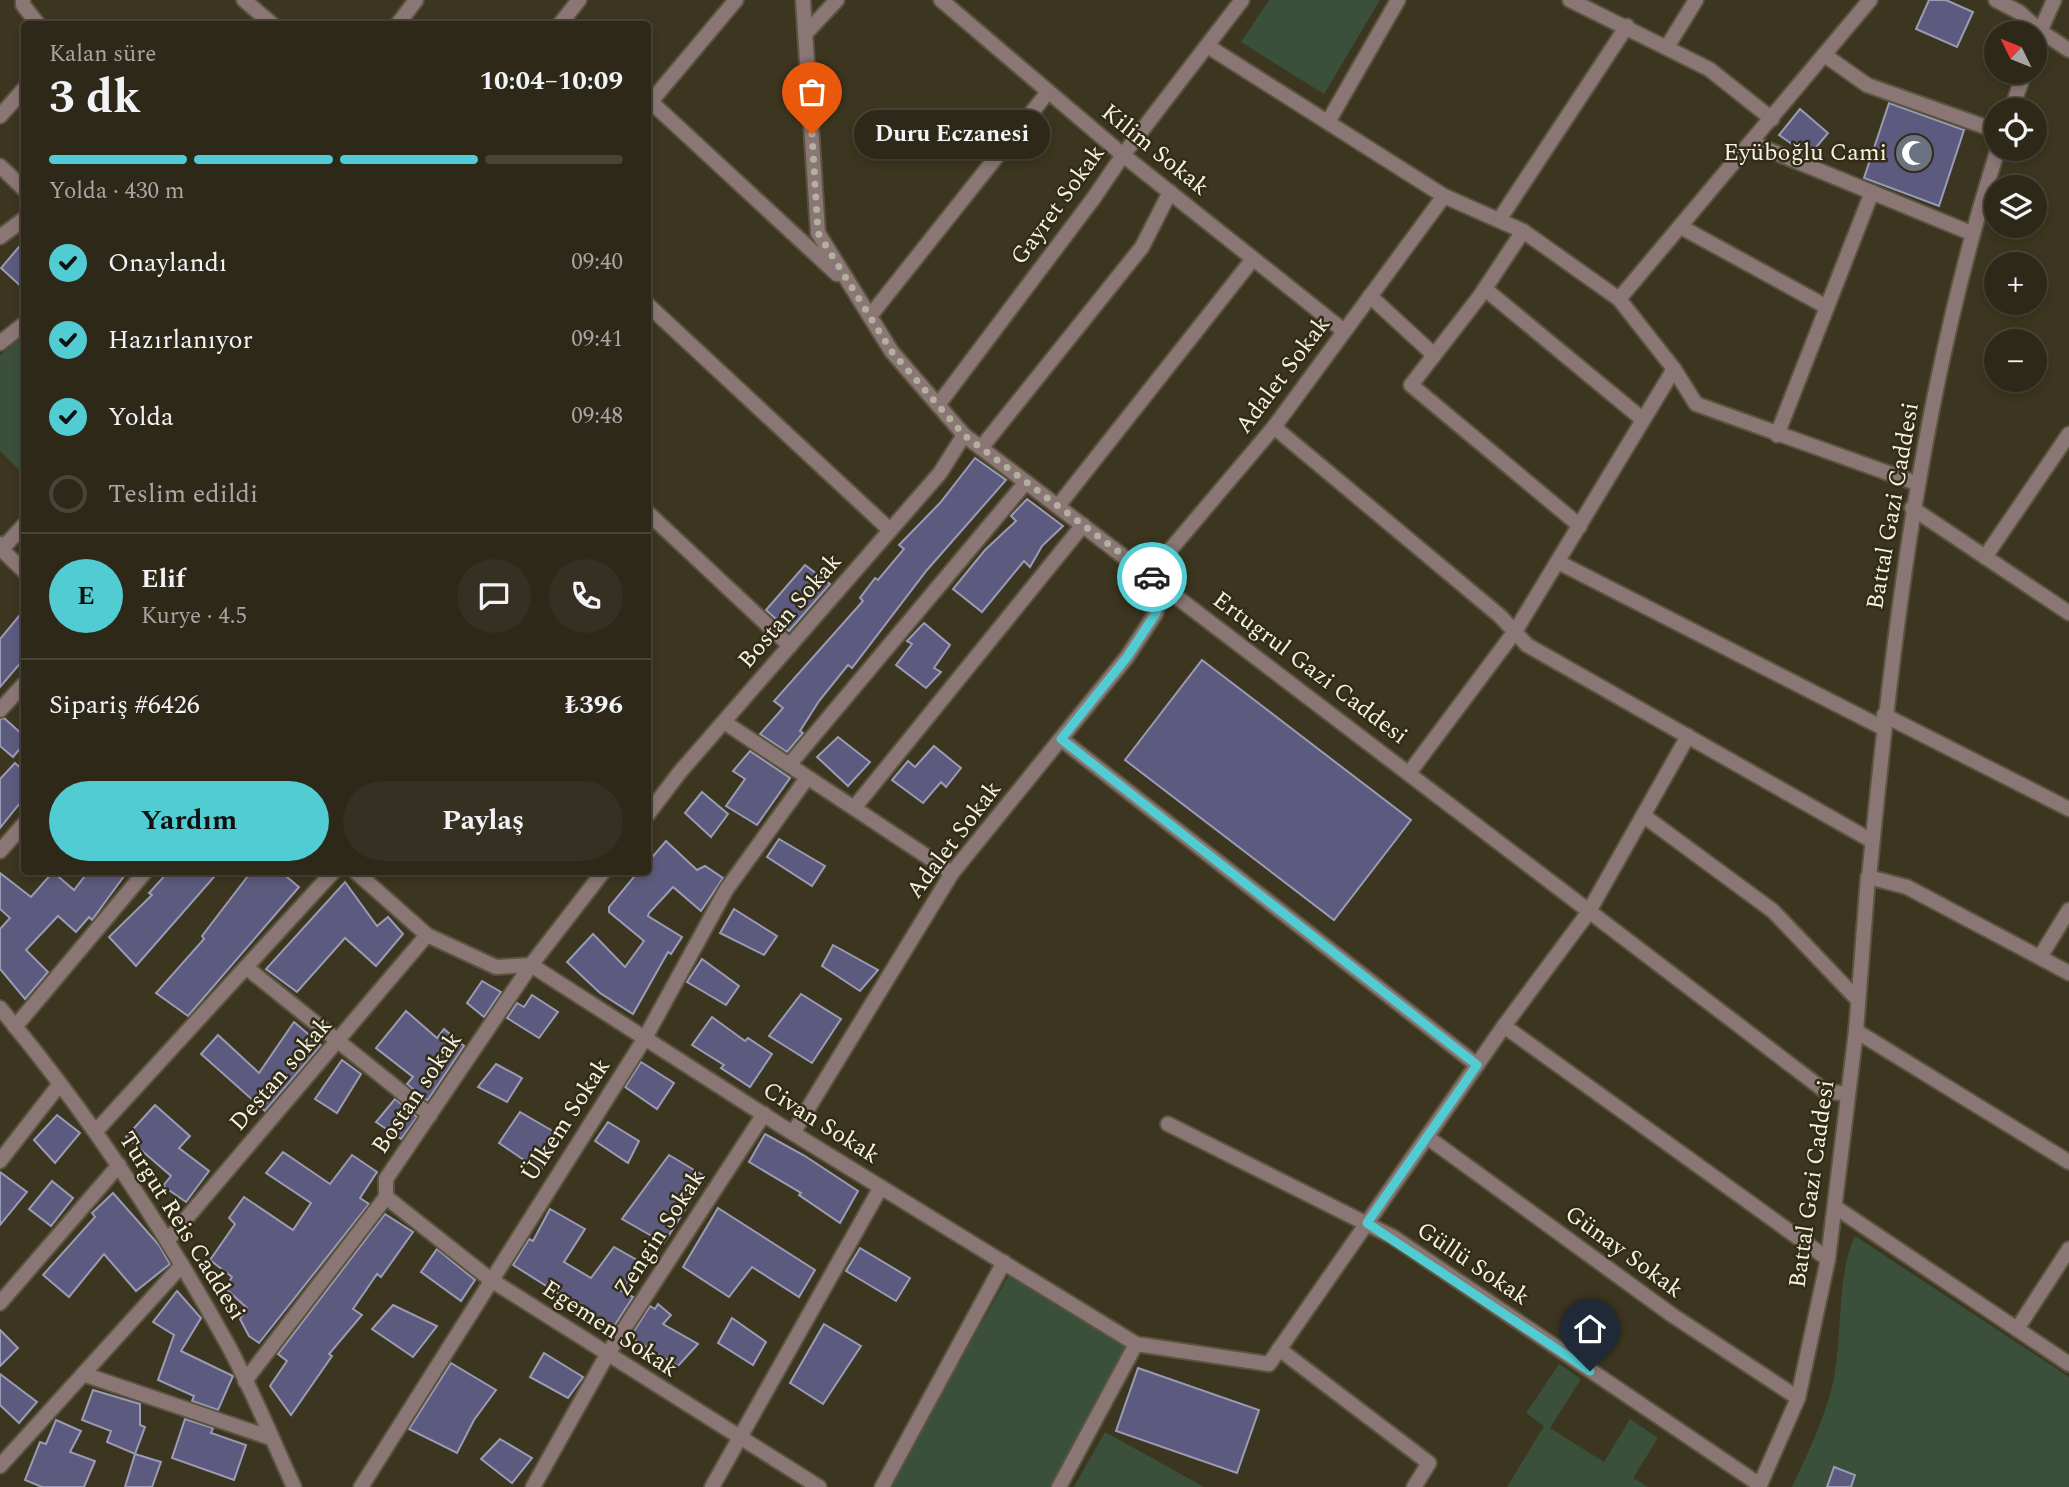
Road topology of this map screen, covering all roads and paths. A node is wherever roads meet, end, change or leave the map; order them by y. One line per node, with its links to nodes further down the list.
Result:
1 (244, 0): 17 (street)
2 (416, 0): 18 (street)
3 (579, 0): 19 (street)
4 (736, 0): 31 (street)
5 (803, 0): 23 (street, Ertugrul Gazi Caddesi)
6 (838, 0): 23 (street)
7 (942, 0): 30 (street, Kilim Sokak)
8 (1242, 0): 25 (street, Gayret Sokak)
9 (1398, 0): 35 (street)
10 (1570, 0): 22 (street)
11 (1696, 0): 26 (street)
12 (1870, 0): 28 (street)
13 (1996, 0): 20 (street)
14 (2054, 0): 21 (street)
15 (22, 2): 16 (street)
16 (36, 21)
17 (268, 21)
18 (400, 21)
19 (562, 21)
20 (2025, 21)
21 (2044, 21)
22 (1627, 26): 26 (street); 45 (street)
23 (805, 34): 52 (street, Ertugrul Gazi Caddesi)
24 (2048, 41): 27 (street)
25 (1209, 47): 35 (street); 38 (street, Gayret Sokak)
26 (1667, 47): 34 (street)
27 (2069, 50)
28 (1826, 56): 34 (street); 36 (street)
29 (21, 92): 33 (street)
30 (1048, 92): 38 (street, Kilim Sokak); 58 (street)
31 (651, 101)
32 (651, 105): 52 (street)
33 (0, 116)
34 (1772, 119): 37 (street)
35 (1328, 122): 44 (street)
36 (1984, 126)
37 (1752, 143): 43 (street); 47 (street)
38 (1123, 155): 42 (street, Kilim Sokak); 64 (street, Gayret Sokak)
39 (1994, 161): 49 (street, Battal Gazi Caddesi)
40 (0, 166): 41 (street)
41 (21, 186)
42 (1170, 192): 51 (street, Kilim Sokak); 70 (street)
43 (1872, 192): 49 (street); 56 (street)
44 (1444, 196): 45 (street); 54 (street, Adalet Sokak)
45 (1499, 220): 48 (street)
46 (21, 221): 50 (street)
47 (1681, 227): 55 (street); 56 (street)
48 (1523, 231): 53 (street); 55 (street)
49 (1971, 233): 72 (street, Battal Gazi Caddesi)
50 (0, 237)
51 (1254, 259): 60 (street, Kilim Sokak); 73 (street)
52 (851, 287): 58 (street, Ertugrul Gazi Caddesi)
53 (1485, 289): 62 (street); 65 (street)
54 (1370, 296): 60 (street, Adalet Sokak); 62 (street)
55 (1619, 299): 63 (street)
56 (1827, 307): 69 (street)
57 (651, 308): 79 (street)
58 (870, 316): 64 (street, Ertugrul Gazi Caddesi)
59 (21, 326): 61 (street)
60 (1344, 331): 66 (street, Adalet Sokak)
61 (0, 344)
62 (1434, 355): 77 (street)
63 (1674, 369): 65 (street); 69 (street)
64 (938, 405): 68 (street, Ertugrul Gazi Caddesi)
65 (1642, 418): 77 (street)
66 (1274, 426): 84 (street, Adalet Sokak); 86 (street)
67 (2069, 434): 81 (street)
68 (964, 435): 70 (street, Ertugrul Gazi Caddesi); 79 (street, Bostan Sokak)
69 (1777, 435): 72 (street)
70 (981, 448): 71 (street, Ertugrul Gazi Caddesi)
71 (1026, 482): 73 (street, Ertugrul Gazi Caddesi); 94 (street)
72 (1916, 483): 74 (street, Battal Gazi Caddesi)
73 (1058, 506): 76 (street, Ertugrul Gazi Caddesi)
74 (1912, 508): 81 (street); 91 (street, Battal Gazi Caddesi)
75 (651, 516): 87 (street)
76 (1083, 525): 84 (street, Ertugrul Gazi Caddesi); 97 (street)
77 (1580, 526): 82 (street)
78 (21, 528): 80 (street)
79 (890, 530): 87 (street, Bostan Sokak)
80 (0, 548): 83 (street)
81 (1985, 557): 85 (street)
82 (1558, 562): 86 (street); 91 (street)
83 (21, 568)
84 (1155, 579): 93 (street, Adalet Sokak); 95 (street, Ertugrul Gazi Caddesi)
85 (2069, 613)
86 (1516, 630): 92 (street); 95 (street)
87 (790, 646): 90 (street, Bostan Sokak)
88 (21, 687): 89 (street)
89 (0, 710)
90 (723, 722): 94 (street); 99 (street, Bostan Sokak)
91 (1884, 722): 98 (street); 102 (street, Battal Gazi Caddesi)
92 (1688, 736): 100 (street); 102 (street)
93 (1061, 739): 104 (street, Adalet Sokak); 124 (street)
94 (789, 765): 96 (street)
95 (1409, 773): 111 (street, Ertugrul Gazi Caddesi)
96 (807, 778): 97 (street); 122 (street, Ülkem Sokak)
97 (854, 808): 104 (street)
98 (2069, 809)
99 (651, 810)
100 (1643, 816): 111 (street); 117 (street)
101 (21, 827): 103 (street)
102 (1872, 841): 109 (street, Battal Gazi Caddesi)
103 (0, 851)
104 (952, 873): 131 (street, Adalet Sokak)
105 (142, 875): 120 (street)
106 (330, 875): 115 (street)
107 (359, 875): 112 (street)
108 (601, 875): 114 (street)
109 (1868, 878): 113 (street); 117 (street, Battal Gazi Caddesi)
110 (2069, 910): 113 (street)
111 (1588, 914): 119 (street); 126 (street, Ertugrul Gazi Caddesi)
112 (427, 935): 114 (street); 123 (street, Destan sokak)
113 (2040, 957): 116 (street)
114 (531, 965): 122 (street, Civan Sokak); 128 (street, Bostan sokak)
115 (247, 968): 123 (street); 130 (street)
116 (2069, 973)
117 (1858, 1000): 121 (street, Battal Gazi Caddesi)
118 (0, 1008): 120 (street, Turgut Reis Caddesi)
119 (1504, 1026): 124 (street); 142 (street)
120 (15, 1027): 125 (street, Turgut Reis Caddesi)
121 (1856, 1031): 126 (street, Battal Gazi Caddesi); 134 (street)
122 (645, 1038): 127 (street, Civan Sokak); 145 (street, Ülkem Sokak)
123 (339, 1042): 128 (street); 140 (street, Destan sokak)
124 (1477, 1065): 132 (street)
125 (60, 1085): 130 (street, Turgut Reis Caddesi); 133 (street)
126 (1848, 1094): 138 (street, Battal Gazi Caddesi)
127 (764, 1114): 131 (street, Civan Sokak); 150 (street, Zengin Sokak)
128 (430, 1115): 137 (street, Bostan sokak)
129 (1168, 1124): 139 (street, Güllü Sokak)
130 (96, 1131): 135 (street, Turgut Reis Caddesi)
131 (793, 1133): 136 (street, Civan Sokak)
132 (1427, 1137): 139 (street); 154 (street, Günay Sokak)
133 (0, 1161)
134 (2069, 1162)
135 (119, 1164): 140 (street, Turgut Reis Caddesi); 146 (street)
136 (881, 1187): 143 (street, Civan Sokak); 155 (street)
137 (386, 1197): 145 (street, Egemen Sokak); 153 (street, Bostan sokak)
138 (1835, 1207): 142 (street, Battal Gazi Caddesi); 147 (street)
139 (1367, 1223): 149 (street); 158 (street, Güllü Sokak)
140 (168, 1240): 144 (street, Turgut Reis Caddesi)
141 (2069, 1249): 147 (street)
142 (1828, 1259): 154 (street, Battal Gazi Caddesi)
143 (1004, 1262): 148 (street, Civan Sokak); 164 (street)
144 (182, 1265): 152 (street); 153 (street, Turgut Reis Caddesi)
145 (491, 1280): 150 (street, Egemen Sokak); 160 (street, Ülkem Sokak)
146 (0, 1303)
147 (2017, 1329): 151 (street)
148 (1136, 1344): 149 (street, Civan Sokak); 165 (street)
149 (1279, 1349): 166 (street)
150 (607, 1355): 155 (street, Egemen Sokak); 161 (street, Zengin Sokak)
151 (2069, 1364)
152 (83, 1374): 156 (street); 157 (street)
153 (245, 1381): 156 (street, Turgut Reis Caddesi)
154 (1798, 1398): 158 (street, Battal Gazi Caddesi)
155 (738, 1437): 162 (street); 163 (street, Egemen Sokak)
156 (271, 1438): 159 (street, Turgut Reis Caddesi)
157 (0, 1466)
158 (1760, 1486)
159 (294, 1487)
160 (360, 1487)
161 (533, 1487)
162 (712, 1487)
163 (819, 1487)
164 (882, 1487)
165 (1059, 1487)
166 (1415, 1487)

